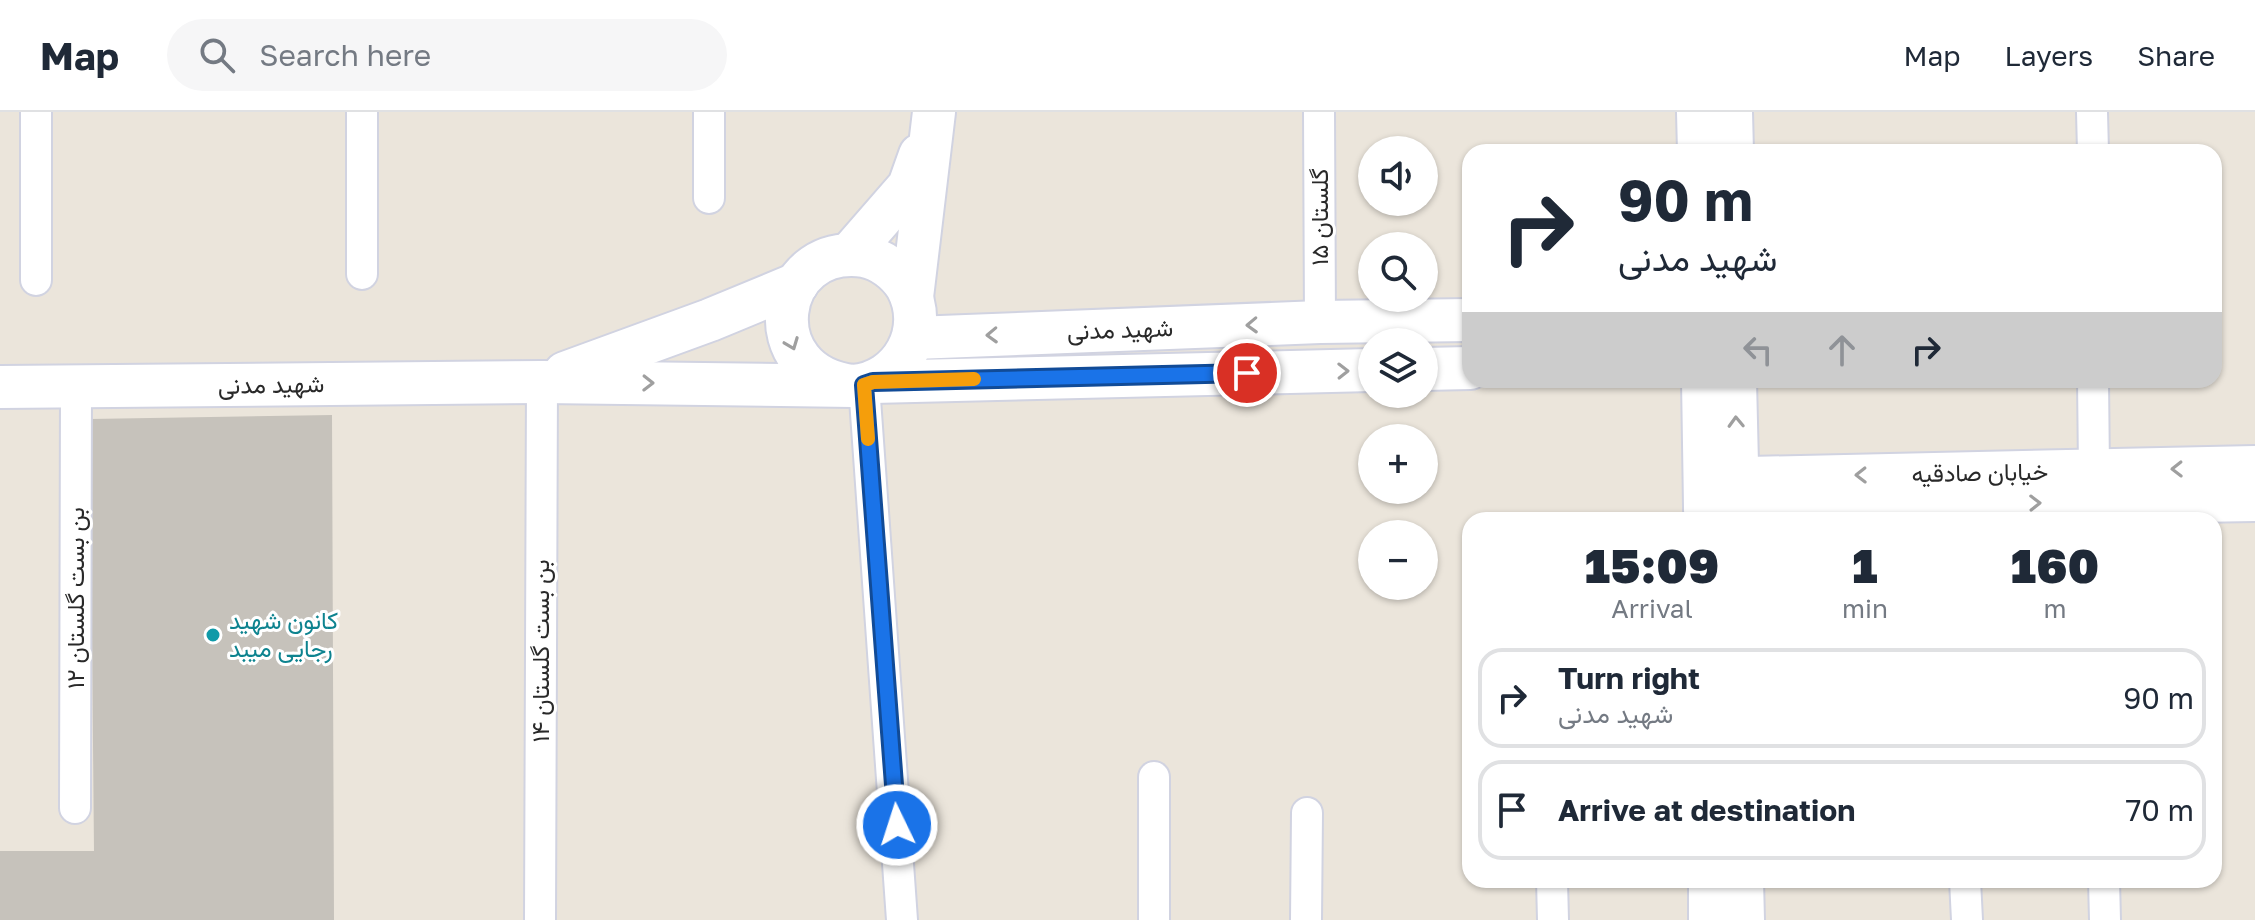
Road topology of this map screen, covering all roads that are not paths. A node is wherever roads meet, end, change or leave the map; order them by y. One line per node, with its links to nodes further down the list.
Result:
1 (36, 112): 15 (street)
2 (362, 112): 14 (street)
3 (709, 112): 12 (street)
4 (1319, 112): 19 (street, گلستان ۱۵)
5 (1698, 112): 9 (street)
6 (1731, 112): 10 (street)
7 (2092, 112): 11 (street)
8 (934, 114): 13 (street); 17 (street)
9 (1699, 144)
10 (1732, 144)
11 (2093, 144)
12 (709, 198)
13 (849, 255): 16 (street); 17 (street)
14 (362, 274)
15 (36, 280)
16 (797, 284): 24 (street, شهید مدنی); 25 (street, one-way to 25)
17 (912, 297): 20 (street)
18 (1462, 320): 19 (street, شهید مدنی)
19 (1320, 322): 20 (street, شهید مدنی, one-way to 20)
20 (914, 338): 25 (street)
21 (1462, 368): 22 (street)
22 (1438, 369)
23 (1358, 370): 25 (street, شهید مدنی, one-way to 23)
24 (542, 382): 25 (street, شهید مدنی, one-way to 25); 27 (street, شهید مدنی); 44 (street, بن بست گلستان ۱۴)
25 (863, 384): 45 (street)
26 (0, 387): 27 (street, شهید مدنی)
27 (76, 387): 37 (street, بن بست گلستان ۱۲)
28 (1704, 388): 35 (street)
29 (1734, 388): 35 (street, one-way to 29)
30 (2093, 388): 32 (street)
31 (2255, 467): 32 (street, خیابان صادقیه, one-way to 32)
32 (2098, 498): 33 (street, خیابان صادقیه); 34 (street, خیابان صادقیه)
33 (1955, 499): 35 (street, خیابان صادقیه)
34 (2255, 500)
35 (1721, 502)
36 (1154, 777): 46 (street)
37 (75, 808)
38 (1307, 813): 47 (street)
39 (1552, 888): 48 (street)
40 (1710, 888): 49 (street)
41 (1742, 888): 50 (street)
42 (1965, 888): 51 (street)
43 (2104, 888): 52 (street)
44 (540, 920)
45 (902, 920)
46 (1154, 920)
47 (1306, 920)
48 (1553, 920)
49 (1710, 920)
50 (1743, 920)
51 (1967, 920)
52 (2105, 920)

